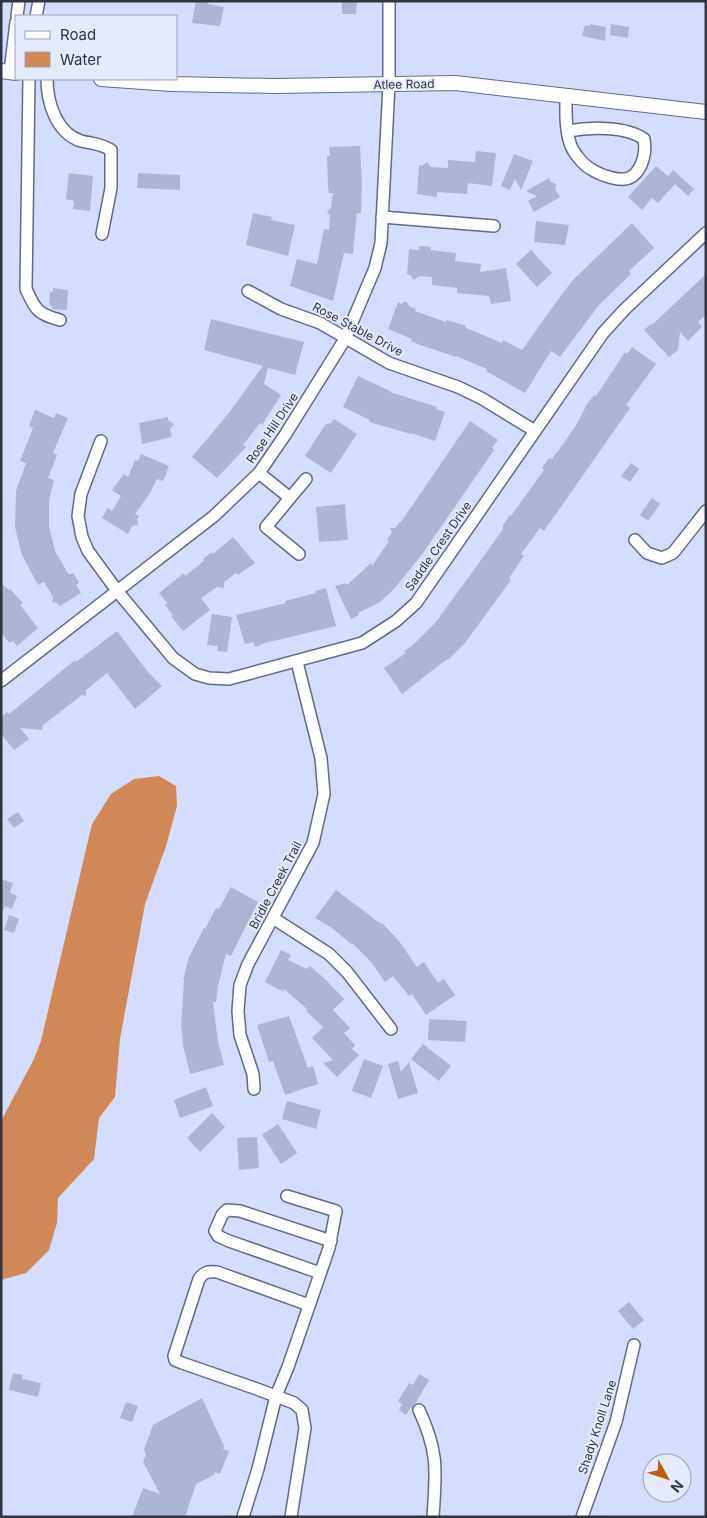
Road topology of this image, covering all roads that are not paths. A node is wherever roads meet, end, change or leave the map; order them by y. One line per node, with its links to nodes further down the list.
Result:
1 (19, 1): 4 (street)
2 (39, 1): 5 (street)
3 (389, 1): 11 (street, Rose Hill Drive)
4 (17, 15)
5 (36, 15)
6 (15, 29): 7 (street)
7 (9, 72)
8 (29, 80): 20 (street)
9 (47, 80): 18 (street)
10 (115, 80): 11 (main road, Atlee Road)
11 (388, 84): 12 (main road, Atlee Road); 15 (street, Rose Hill Drive)
12 (566, 96): 13 (main road, Atlee Road); 14 (street)
13 (706, 112)
14 (568, 131): 14 (street)
15 (382, 217): 16 (street); 21 (street, Rose Hill Drive)
16 (494, 226)
17 (706, 233): 22 (street, Saddle Crest Drive)
18 (102, 234)
19 (248, 292): 21 (street, Rose Stable Drive)
20 (60, 320)
21 (345, 339): 22 (street, Rose Stable Drive); 24 (street, Rose Hill Drive)
22 (535, 431): 31 (street, Saddle Crest Drive)
23 (101, 441): 30 (street, Saddle Crest Drive)
24 (259, 473): 26 (street); 30 (street, Rose Hill Drive)
25 (306, 479): 26 (street)
26 (290, 498): 29 (street)
27 (706, 511): 28 (street)
28 (635, 540)
29 (299, 554)
30 (118, 592): 31 (street, Saddle Crest Drive); 32 (street, Rose Hill Drive)
31 (297, 662): 33 (street, Bridle Creek Trail)
32 (2, 678)
33 (272, 918): 34 (street); 35 (street, Bridle Creek Trail)
34 (391, 1029)
35 (254, 1089)
36 (287, 1196): 37 (street)
37 (331, 1241): 38 (street); 38 (street)
38 (320, 1273): 39 (street)
39 (309, 1305): 41 (street); 41 (street)
40 (634, 1345): 46 (street, Shady Knoll Lane)
41 (276, 1396): 43 (street); 44 (street)
42 (419, 1410): 45 (street)
43 (242, 1517)
44 (291, 1517)
45 (434, 1517)
46 (582, 1517)

